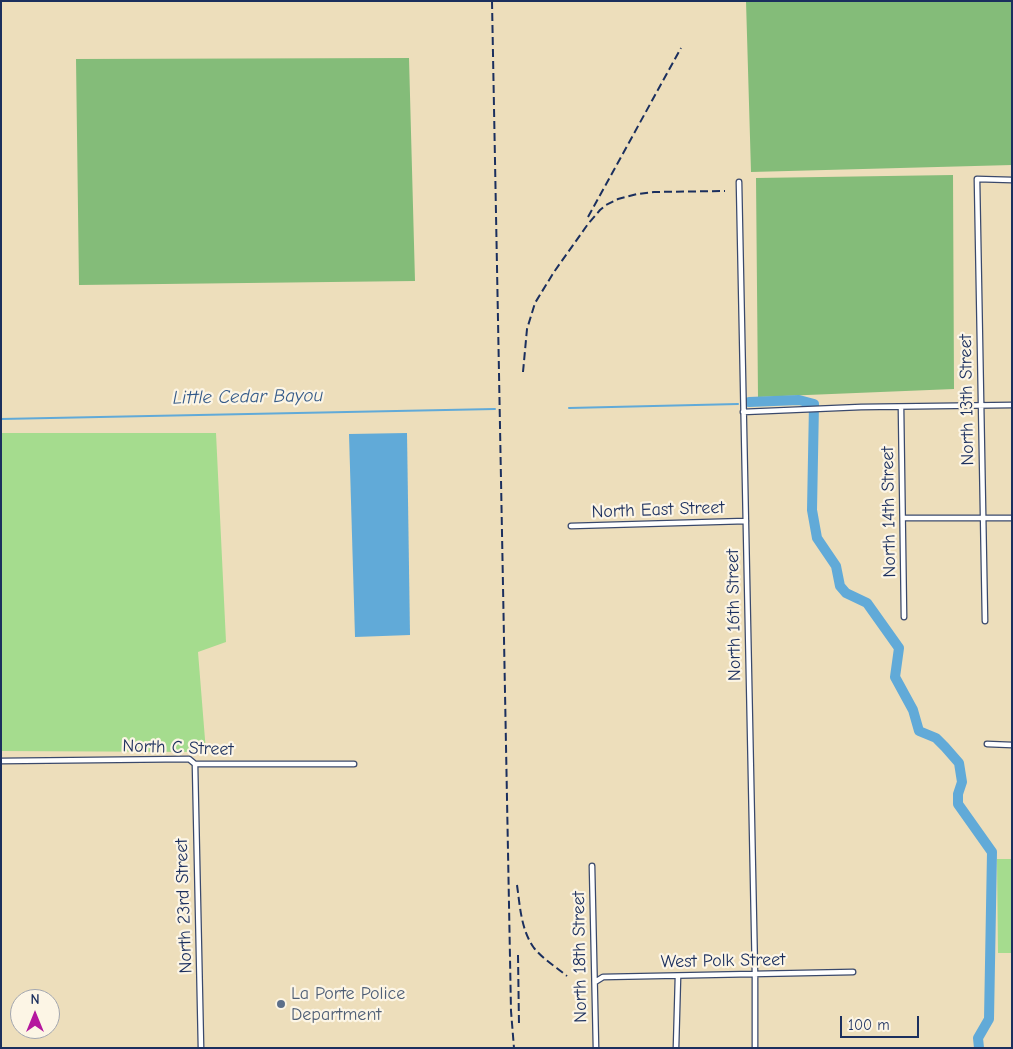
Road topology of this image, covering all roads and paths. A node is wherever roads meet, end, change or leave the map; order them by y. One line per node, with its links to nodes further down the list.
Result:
1 (1012, 180): 4 (street, North 13th Street)
2 (739, 182): 6 (street, North 16th Street)
3 (1012, 404): 4 (street)
4 (981, 406): 5 (street); 8 (street, North 13th Street)
5 (901, 407): 6 (street); 7 (street, North 14th Street)
6 (743, 412): 10 (street, North 16th Street)
7 (903, 518): 8 (street); 12 (street, North 14th Street)
8 (984, 518): 9 (street); 13 (street, North 13th Street)
9 (1012, 518)
10 (746, 521): 11 (street, North East Street); 21 (street, North 16th Street)
11 (571, 526)
12 (904, 618)
13 (985, 621)
14 (987, 744): 15 (street)
15 (1012, 745)
16 (1, 761): 17 (street, North C Street)
17 (195, 764): 18 (street, North C Street); 24 (street, North 23rd Street)
18 (354, 764)
19 (592, 866): 23 (street, North 18th Street)
20 (853, 972): 21 (street, West Polk Street)
21 (755, 974): 22 (street, West Polk Street); 27 (street, North 16th Street)
22 (678, 976): 23 (street, West Polk Street); 26 (street)
23 (595, 982): 25 (street, North 18th Street)
24 (201, 1048)
25 (596, 1048)
26 (676, 1048)
27 (754, 1048)

